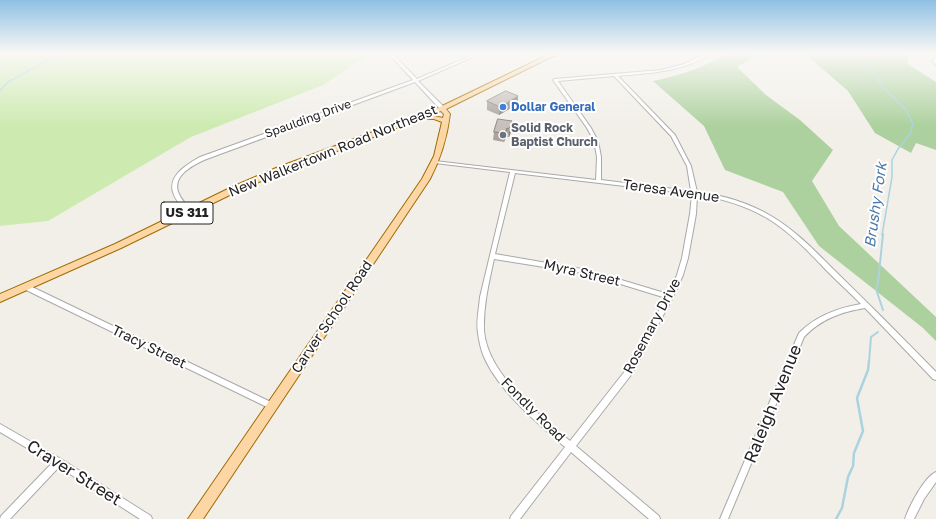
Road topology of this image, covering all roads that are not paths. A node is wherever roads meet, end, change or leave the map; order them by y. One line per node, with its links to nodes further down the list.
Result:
1 (414, 77): 6 (street)
2 (423, 77): 6 (street, Spaulding Drive)
3 (505, 77): 7 (main road, New Walkertown Road Northeast / US 311)
4 (597, 77): 13 (street)
5 (616, 77): 14 (street, Rosemary Drive)
6 (417, 80): 8 (street); 15 (street, Spaulding Drive)
7 (476, 91): 8 (main road, New Walkertown Road Northeast / US 311); 10 (main road)
8 (442, 108): 9 (main road, New Walkertown Road Northeast / US 311); 10 (main road)
9 (416, 117): 10 (main road); 15 (main road, New Walkertown Road Northeast / US 311)
10 (446, 121): 11 (main road, Carver School Road)
11 (435, 162): 12 (street, Teresa Avenue); 22 (main road, Carver School Road)
12 (513, 172): 13 (street, Teresa Avenue); 16 (street, Fondly Road)
13 (598, 182): 14 (street, Teresa Avenue)
14 (695, 193): 18 (street, Rosemary Drive); 20 (street, Teresa Avenue)
15 (189, 212): 17 (main road, New Walkertown Road Northeast / US 311)
16 (492, 256): 18 (street, Myra Street); 24 (street, Fondly Road)
17 (26, 287): 19 (main road, New Walkertown Road Northeast / US 311); 22 (street, Tracy Street)
18 (670, 297): 24 (street, Rosemary Drive)
19 (0, 298)
20 (867, 305): 21 (street, Teresa Avenue); 32 (street, Raleigh Avenue)
21 (936, 377)
22 (272, 406): 29 (main road, Carver School Road)
23 (0, 428): 25 (street, Craver Street)
24 (570, 447): 30 (street, Rosemary Drive); 31 (street, Fondly Road)
25 (58, 462): 27 (street); 28 (street, Craver Street)
26 (936, 476): 33 (street)
27 (4, 519)
28 (148, 519)
29 (195, 519)
30 (514, 519)
31 (656, 519)
32 (724, 519)
33 (909, 519)

